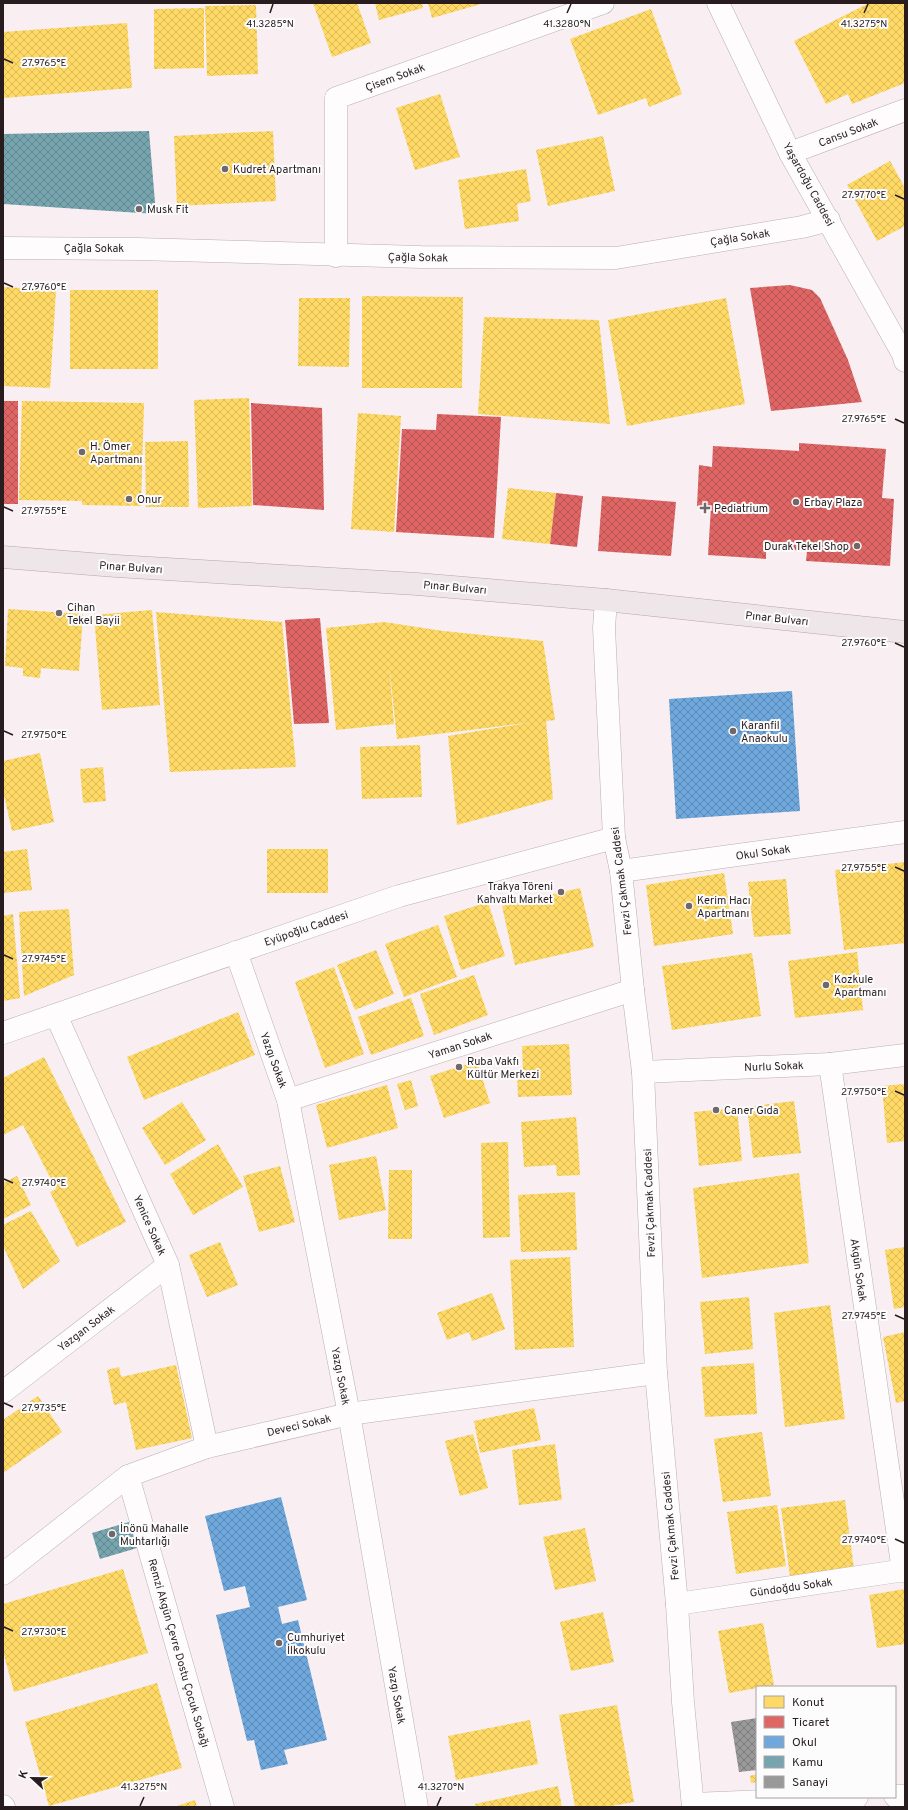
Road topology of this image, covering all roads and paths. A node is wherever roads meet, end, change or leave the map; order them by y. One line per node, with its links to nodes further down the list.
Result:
1 (603, 3): 7 (street, Çisem Sokak)
2 (718, 3): 4 (street, Yaşardoğu Caddesi)
3 (905, 110): 4 (street, Cansu Sokak)
4 (790, 153): 5 (street, Yaşardoğu Caddesi)
5 (829, 220): 7 (street, Çağla Sokak); 8 (street, Yaşardoğu Caddesi)
6 (3, 248): 7 (street, Çağla Sokak)
7 (336, 256)
8 (905, 361)
9 (3, 557): 10 (main road, Pınar Bulvarı)
10 (606, 600): 11 (main road, Pınar Bulvarı); 13 (street, Fevzi Çakmak Caddesi)
11 (905, 632)
12 (905, 832): 14 (street, Okul Sokak)
13 (614, 838): 14 (street, Fevzi Çakmak Caddesi); 15 (street, Eyüpoğlu Caddesi)
14 (621, 871): 16 (street, Fevzi Çakmak Caddesi)
15 (236, 952): 17 (street, Eyüpoğlu Caddesi); 22 (street, Yazgı Sokak)
16 (633, 990): 21 (street, Fevzi Çakmak Caddesi); 22 (street, Yaman Sokak)
17 (56, 1015): 18 (street, Eyüpoğlu Caddesi); 23 (street, Yenice Sokak)
18 (3, 1033)
19 (905, 1055): 20 (street, Nurlu Sokak)
20 (830, 1064): 21 (street, Nurlu Sokak); 29 (street, Akgün Sokak)
21 (643, 1072): 24 (street, Fevzi Çakmak Caddesi)
22 (288, 1100): 26 (street, Yazgı Sokak)
23 (168, 1265): 25 (street, Yazgan Sokak); 27 (street, Yenice Sokak)
24 (656, 1373): 26 (street, Deveci Sokak); 31 (street, Fevzi Çakmak Caddesi)
25 (3, 1392)
26 (349, 1414): 27 (street, Deveci Sokak); 35 (street, Yazgı Sokak)
27 (207, 1447): 28 (street, Deveci Sokak)
28 (128, 1476): 30 (street, Deveci Sokak); 34 (street, Remzi Akgün Çevre Dostu Çocuk Sokağı)
29 (904, 1570): 31 (street, Gündoğdu Sokak)
30 (3, 1574)
31 (678, 1604): 33 (street, Fevzi Çakmak Caddesi)
32 (837, 1798): 33 (street)
33 (693, 1805)
34 (223, 1807)
35 (417, 1807)

